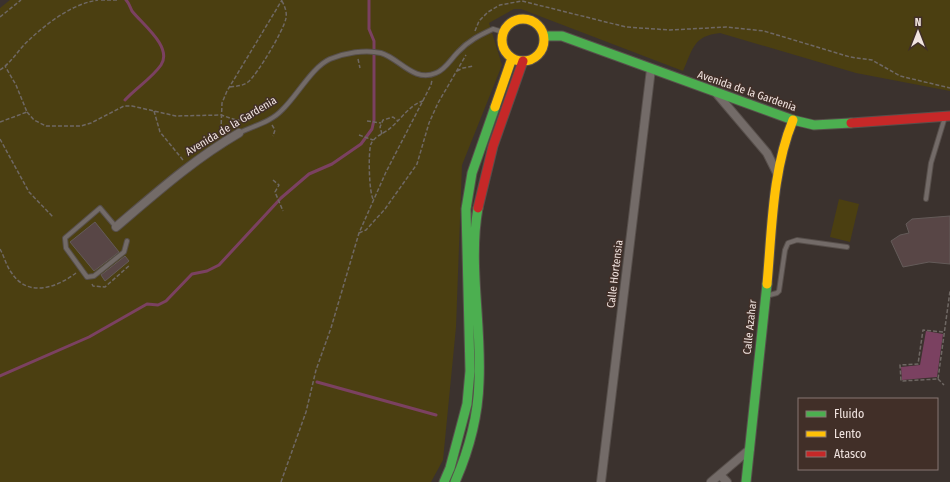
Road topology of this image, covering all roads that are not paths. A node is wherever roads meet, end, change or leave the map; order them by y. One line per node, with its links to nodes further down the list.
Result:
1 (503, 32): 2 (street); 3 (street); 9 (lane, Avenida de la Gardenia)
2 (544, 36): 4 (street); 5 (street, Avenida de la Gardenia)
3 (512, 58): 4 (street); 18 (street)
4 (523, 61): 19 (street)
5 (651, 69): 6 (street, Avenida de la Gardenia); 20 (street, Calle Hortensia)
6 (716, 94): 8 (street, Avenida de la Gardenia); 10 (street)
7 (948, 116): 8 (street, Avenida de la Gardenia); 11 (lane)
8 (793, 120): 10 (street, Calle Azahar)
9 (239, 133): 12 (street, Avenida de la Gardenia)
10 (778, 175): 15 (street, Calle Azahar)
11 (926, 199)
12 (116, 227): 13 (lane)
13 (127, 241)
14 (847, 247): 15 (lane)
15 (765, 296): 16 (street, Calle Azahar)
16 (750, 449): 17 (street); 23 (street, Calle Azahar)
17 (720, 475): 21 (street); 22 (street)
18 (444, 482)
19 (455, 482)
20 (601, 482)
21 (711, 482)
22 (727, 482)
23 (746, 482)

